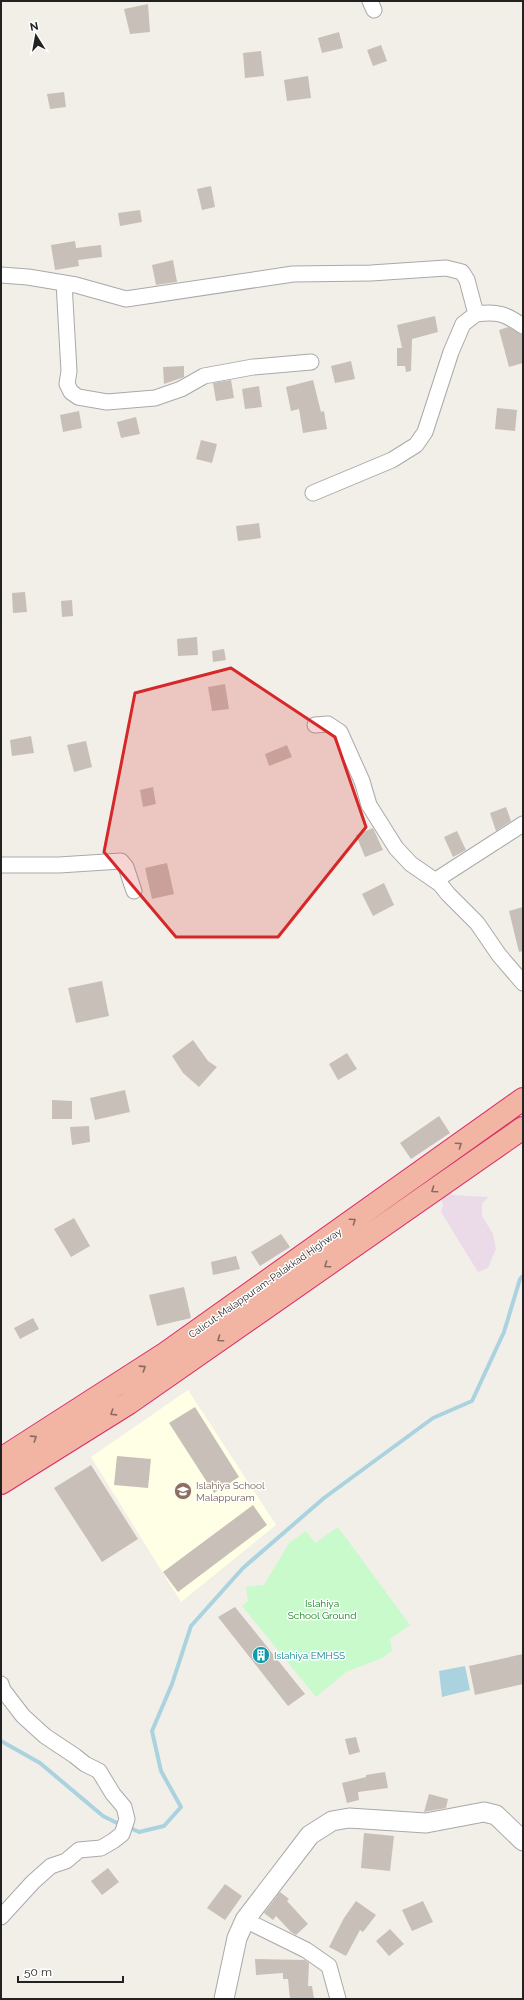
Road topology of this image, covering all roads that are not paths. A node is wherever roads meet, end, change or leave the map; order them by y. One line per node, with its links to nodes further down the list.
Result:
1 (1, 275): 2 (street)
2 (64, 283): 3 (street); 5 (street)
3 (476, 314): 4 (street); 6 (street)
4 (523, 326)
5 (311, 362)
6 (313, 493)
7 (315, 725): 10 (street)
8 (523, 824): 10 (street)
9 (1, 866): 11 (street)
10 (436, 880): 12 (street)
11 (134, 890)
12 (523, 983)
13 (523, 1099): 15 (highway, Calicut-Malappuram-Palakkad Highway, one-way to 13)
14 (523, 1128): 16 (highway, Calicut-Malappuram-Palakkad Highway, one-way to 16)
15 (1, 1459)
16 (1, 1483)
17 (1, 1684): 19 (street)
18 (523, 1841): 20 (street)
19 (1, 1917)
20 (245, 1920): 21 (street); 22 (street)
21 (224, 1999)
22 (338, 1999)

